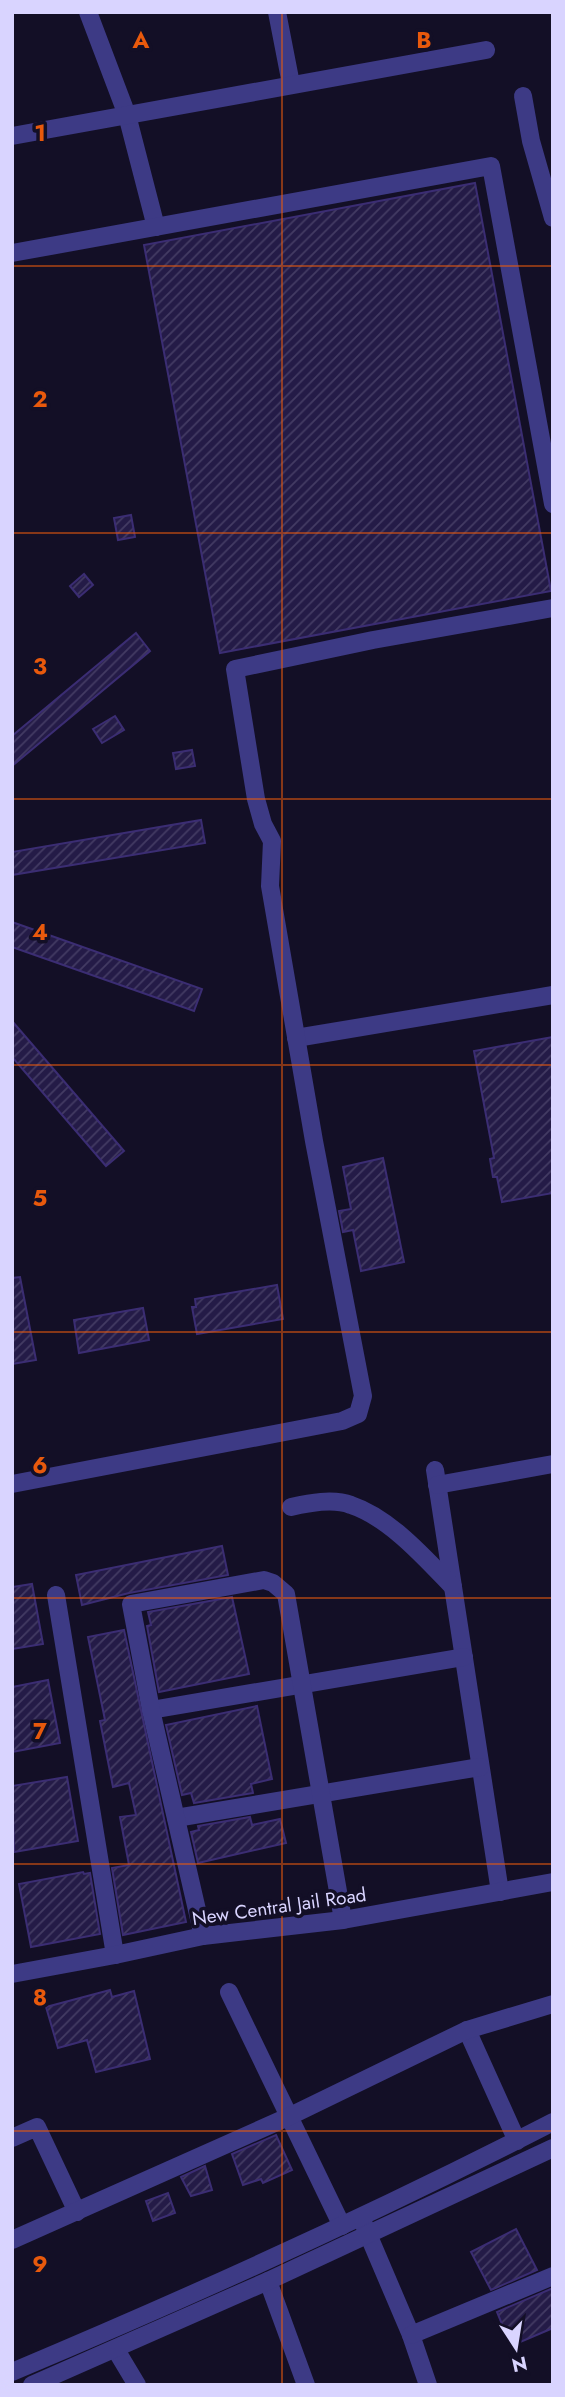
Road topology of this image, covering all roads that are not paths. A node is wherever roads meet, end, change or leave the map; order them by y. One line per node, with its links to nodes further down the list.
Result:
1 (88, 12): 6 (street)
2 (277, 12): 4 (street)
3 (486, 50): 4 (street)
4 (291, 85): 6 (street)
5 (523, 96): 8 (street)
6 (127, 115): 7 (street); 9 (street)
7 (12, 136)
8 (553, 218)
9 (156, 228): 10 (street); 11 (street)
10 (12, 253)
11 (553, 504)
12 (553, 608): 14 (street)
13 (553, 995): 14 (street)
14 (296, 1038): 16 (street)
15 (553, 1464): 18 (street)
16 (12, 1484)
17 (291, 1507): 18 (street)
18 (453, 1587): 20 (street)
19 (57, 1595): 30 (street)
20 (464, 1657): 21 (street); 23 (street)
21 (302, 1685): 22 (street); 22 (street); 24 (street)
22 (151, 1710): 25 (street)
23 (480, 1767): 24 (street); 27 (street)
24 (321, 1795): 25 (street); 28 (street)
25 (176, 1818): 29 (street)
26 (553, 1882): 27 (street, New Central Jail Road)
27 (500, 1892): 28 (street, New Central Jail Road)
28 (343, 1920): 29 (street, New Central Jail Road)
29 (202, 1936): 30 (street, New Central Jail Road)
30 (115, 1955): 31 (street, New Central Jail Road)
31 (12, 1974)
32 (229, 1992): 35 (street)
33 (553, 2004): 34 (street)
34 (467, 2030): 35 (street); 38 (street)
35 (288, 2117): 40 (street); 42 (street)
36 (553, 2122): 38 (street)
37 (12, 2138): 40 (street)
38 (517, 2141): 41 (street)
39 (553, 2148): 43 (street)
40 (77, 2212): 44 (street)
41 (361, 2217): 42 (street); 43 (street)
42 (342, 2226): 47 (street)
43 (368, 2235): 46 (street); 49 (street)
44 (12, 2240)
45 (553, 2276): 49 (street)
46 (268, 2281): 48 (street); 54 (street)
47 (176, 2301): 48 (street); 51 (street)
48 (185, 2319): 50 (street)
49 (411, 2335): 55 (street)
50 (116, 2350): 52 (street); 53 (street)
51 (12, 2372)
52 (32, 2385)
53 (137, 2385)
54 (306, 2385)
55 (428, 2385)

